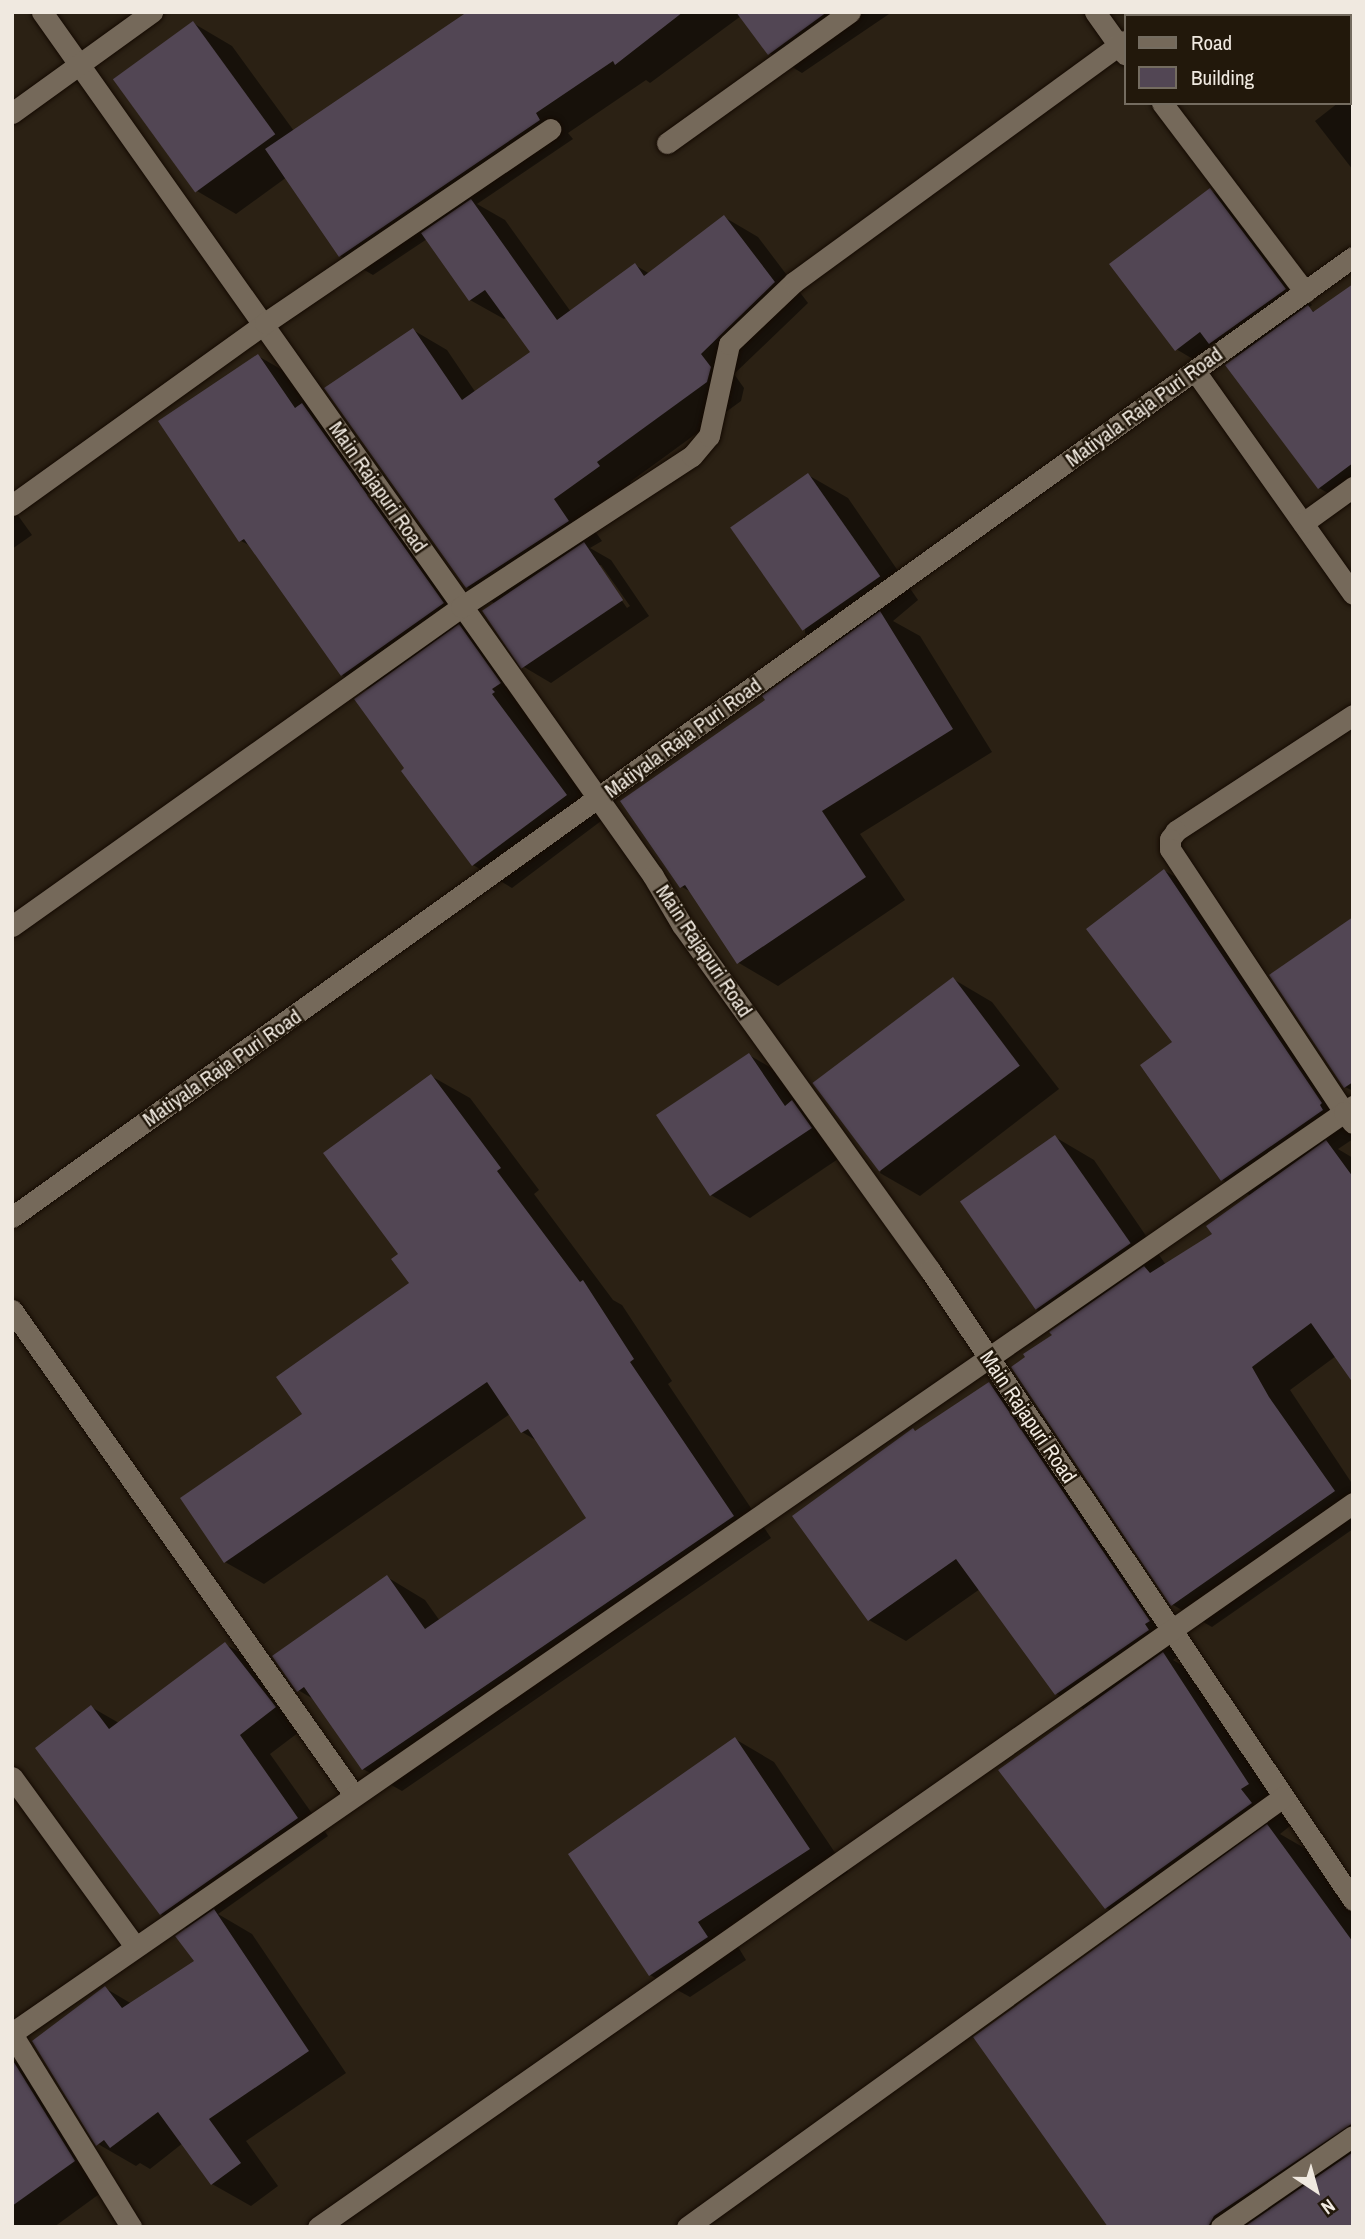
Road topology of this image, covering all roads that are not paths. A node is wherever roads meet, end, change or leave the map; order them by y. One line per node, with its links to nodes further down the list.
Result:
1 (42, 12): 6 (street, Main Rajapuri Road)
2 (152, 12): 6 (street)
3 (850, 12): 10 (street)
4 (1095, 12): 5 (street)
5 (1123, 47): 19 (street)
6 (79, 64): 8 (street); 13 (street, Main Rajapuri Road)
7 (1164, 105): 12 (street)
8 (12, 113)
9 (550, 130): 13 (street)
10 (667, 144)
11 (1353, 257): 12 (street, Matiyala Raja Puri Road)
12 (1305, 292): 14 (street, Matiyala Raja Puri Road)
13 (265, 323): 16 (street); 19 (street, Main Rajapuri Road)
14 (1195, 371): 17 (street); 21 (street, Matiyala Raja Puri Road)
15 (1353, 487): 17 (street)
16 (12, 505)
17 (1303, 523): 18 (street)
18 (1353, 594)
19 (461, 607): 21 (street, Main Rajapuri Road); 22 (street)
20 (1353, 715): 23 (street)
21 (598, 799): 24 (street, Matiyala Raja Puri Road); 26 (street, Main Rajapuri Road)
22 (12, 926)
23 (1350, 1114): 26 (street)
24 (12, 1217)
25 (12, 1310): 30 (street)
26 (988, 1358): 28 (street, Main Rajapuri Road); 30 (street)
27 (1353, 1503): 28 (street)
28 (1171, 1631): 31 (street, Main Rajapuri Road); 37 (street)
29 (12, 1777): 33 (street)
30 (354, 1796): 33 (street)
31 (1283, 1797): 32 (street, Main Rajapuri Road); 38 (street)
32 (1353, 1900)
33 (135, 1946): 34 (street)
34 (12, 2034): 36 (street)
35 (1353, 2136): 39 (street)
36 (131, 2227)
37 (317, 2227)
38 (687, 2227)
39 (1222, 2227)

